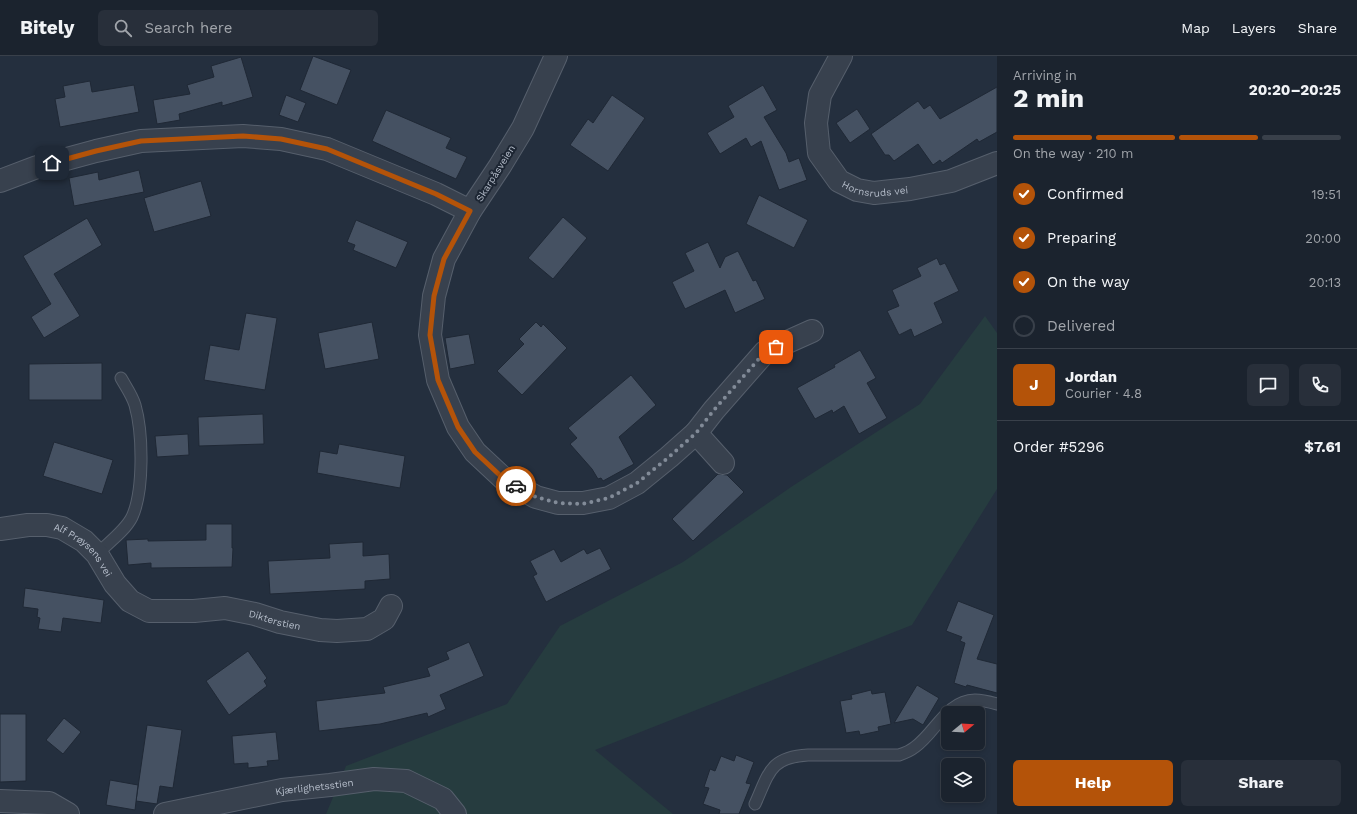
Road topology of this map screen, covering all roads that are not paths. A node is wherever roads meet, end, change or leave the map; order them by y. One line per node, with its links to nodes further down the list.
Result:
1 (556, 56): 5 (street, Skarpåsveien)
2 (841, 56): 3 (street, Hornsruds vei)
3 (997, 163)
4 (0, 181): 5 (street)
5 (470, 211): 8 (street, Skarpåsveien)
6 (812, 331): 8 (street, Skarpåsveien)
7 (121, 378): 11 (lane)
8 (696, 433): 9 (street)
9 (723, 463)
10 (0, 529): 11 (street, Alf Prøysens vei)
11 (97, 554): 13 (street, Alf Prøysens vei)
12 (391, 606): 13 (street, Dikterstien)
13 (149, 611)
14 (997, 704): 16 (lane)
15 (0, 801): 17 (street)
16 (755, 804)
17 (68, 814)
18 (165, 814): 19 (street, Kjærlighetsstien)
19 (455, 814)

